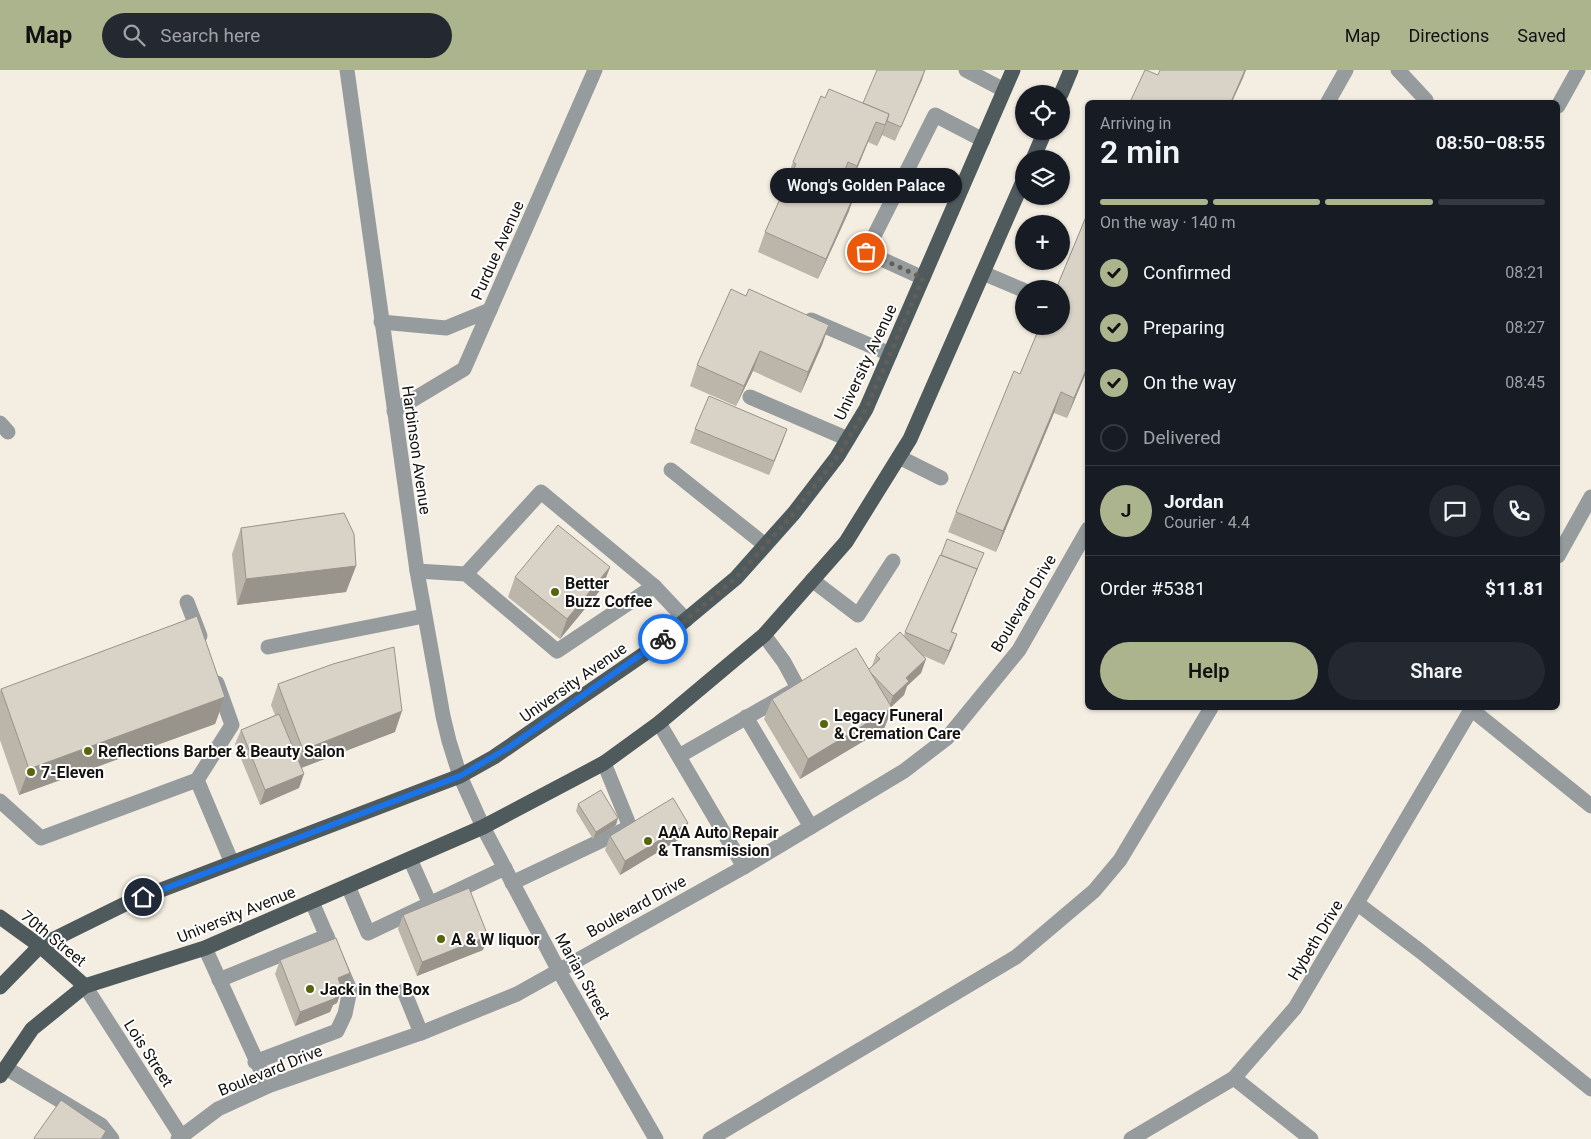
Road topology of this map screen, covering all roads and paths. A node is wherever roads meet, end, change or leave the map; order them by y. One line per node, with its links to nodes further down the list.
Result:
1 (347, 70): 21 (street, Harbinson Avenue)
2 (595, 70): 19 (street, Purdue Avenue)
3 (966, 70): 10 (street)
4 (1013, 70): 10 (main road, University Avenue)
5 (1071, 70): 9 (main road)
6 (1346, 70): 11 (street)
7 (1398, 70): 12 (street)
8 (1578, 70): 13 (street)
9 (1065, 85)
10 (1004, 90): 14 (main road, University Avenue)
11 (1329, 100)
12 (1426, 100)
13 (1560, 102)
14 (983, 140): 17 (main road, University Avenue); 17 (street)
15 (1015, 200): 16 (main road, University Avenue)
16 (983, 273): 18 (street); 26 (main road, University Avenue)
17 (923, 278): 22 (main road, University Avenue)
18 (1015, 287)
19 (490, 310): 21 (street); 24 (street, Purdue Avenue)
20 (798, 314): 22 (street)
21 (381, 322): 24 (street, Harbinson Avenue)
22 (890, 354): 25 (main road, University Avenue)
23 (750, 397): 25 (street)
24 (394, 411): 34 (street, Harbinson Avenue)
25 (848, 439): 31 (main road, University Avenue)
26 (899, 458): 28 (street); 36 (main road, University Avenue)
27 (671, 470): 31 (street)
28 (941, 478)
29 (1591, 497): 32 (street)
30 (1085, 534): 56 (street, Boulevard Drive)
31 (766, 545): 40 (main road, University Avenue)
32 (1560, 552)
33 (893, 561): 36 (street)
34 (417, 571): 35 (street); 39 (street, Harbinson Avenue)
35 (466, 574): 37 (street); 37 (street)
36 (812, 580): 41 (main road, University Avenue)
37 (654, 586): 40 (street)
38 (188, 602): 43 (street)
39 (424, 616): 42 (street); 52 (street, Harbinson Avenue)
40 (686, 620): 52 (main road, University Avenue)
41 (764, 635): 48 (street); 49 (main road, University Avenue)
42 (268, 647)
43 (206, 654)
44 (213, 672): 53 (street)
45 (1210, 710): 85 (street)
46 (1470, 710): 66 (street, Hybeth Drive)
47 (1473, 710): 55 (street)
48 (746, 717): 50 (street); 56 (street)
49 (659, 723): 50 (street); 51 (main road, University Avenue)
50 (679, 756): 60 (street)
51 (604, 763): 57 (main road, University Avenue); 62 (street)
52 (460, 776): 57 (street, Harbinson Avenue); 59 (main road, University Avenue)
53 (197, 780): 54 (street); 59 (street)
54 (0, 802)
55 (1591, 806)
56 (810, 827): 60 (street, Boulevard Drive)
57 (483, 828): 58 (main road, University Avenue); 61 (street, Marian Street)
58 (410, 859): 63 (main road, University Avenue); 65 (street)
59 (232, 863): 69 (main road, University Avenue)
60 (744, 867): 71 (street, Boulevard Drive)
61 (504, 868): 62 (street, Marian Street); 65 (street)
62 (512, 883): 71 (street, Marian Street)
63 (348, 886): 64 (main road, University Avenue); 65 (street)
64 (312, 902): 68 (street); 70 (main road, University Avenue)
65 (430, 904)
66 (1358, 904): 79 (street, Hybeth Drive); 81 (street)
67 (0, 917): 69 (main road, 70th Street)
68 (327, 936): 72 (street); 77 (street)
69 (40, 946): 73 (main road, 70th Street); 74 (main road, University Avenue)
70 (205, 948): 72 (street); 73 (main road, University Avenue)
71 (560, 971): 76 (street, Boulevard Drive); 84 (street, Marian Street)
72 (219, 980): 77 (street)
73 (85, 986): 78 (main road, University Avenue); 82 (street, Lois Street)
74 (0, 987)
75 (404, 990): 76 (street)
76 (420, 1033): 80 (street, Boulevard Drive)
77 (256, 1062): 80 (street)
78 (3, 1072): 83 (street)
79 (1234, 1078): 86 (street, Hybeth Drive); 87 (street)
80 (268, 1086): 82 (street, Boulevard Drive)
81 (1591, 1090)
82 (181, 1138)
83 (112, 1139)
84 (656, 1139)
85 (710, 1139)
86 (1131, 1139)
87 (1311, 1139)

